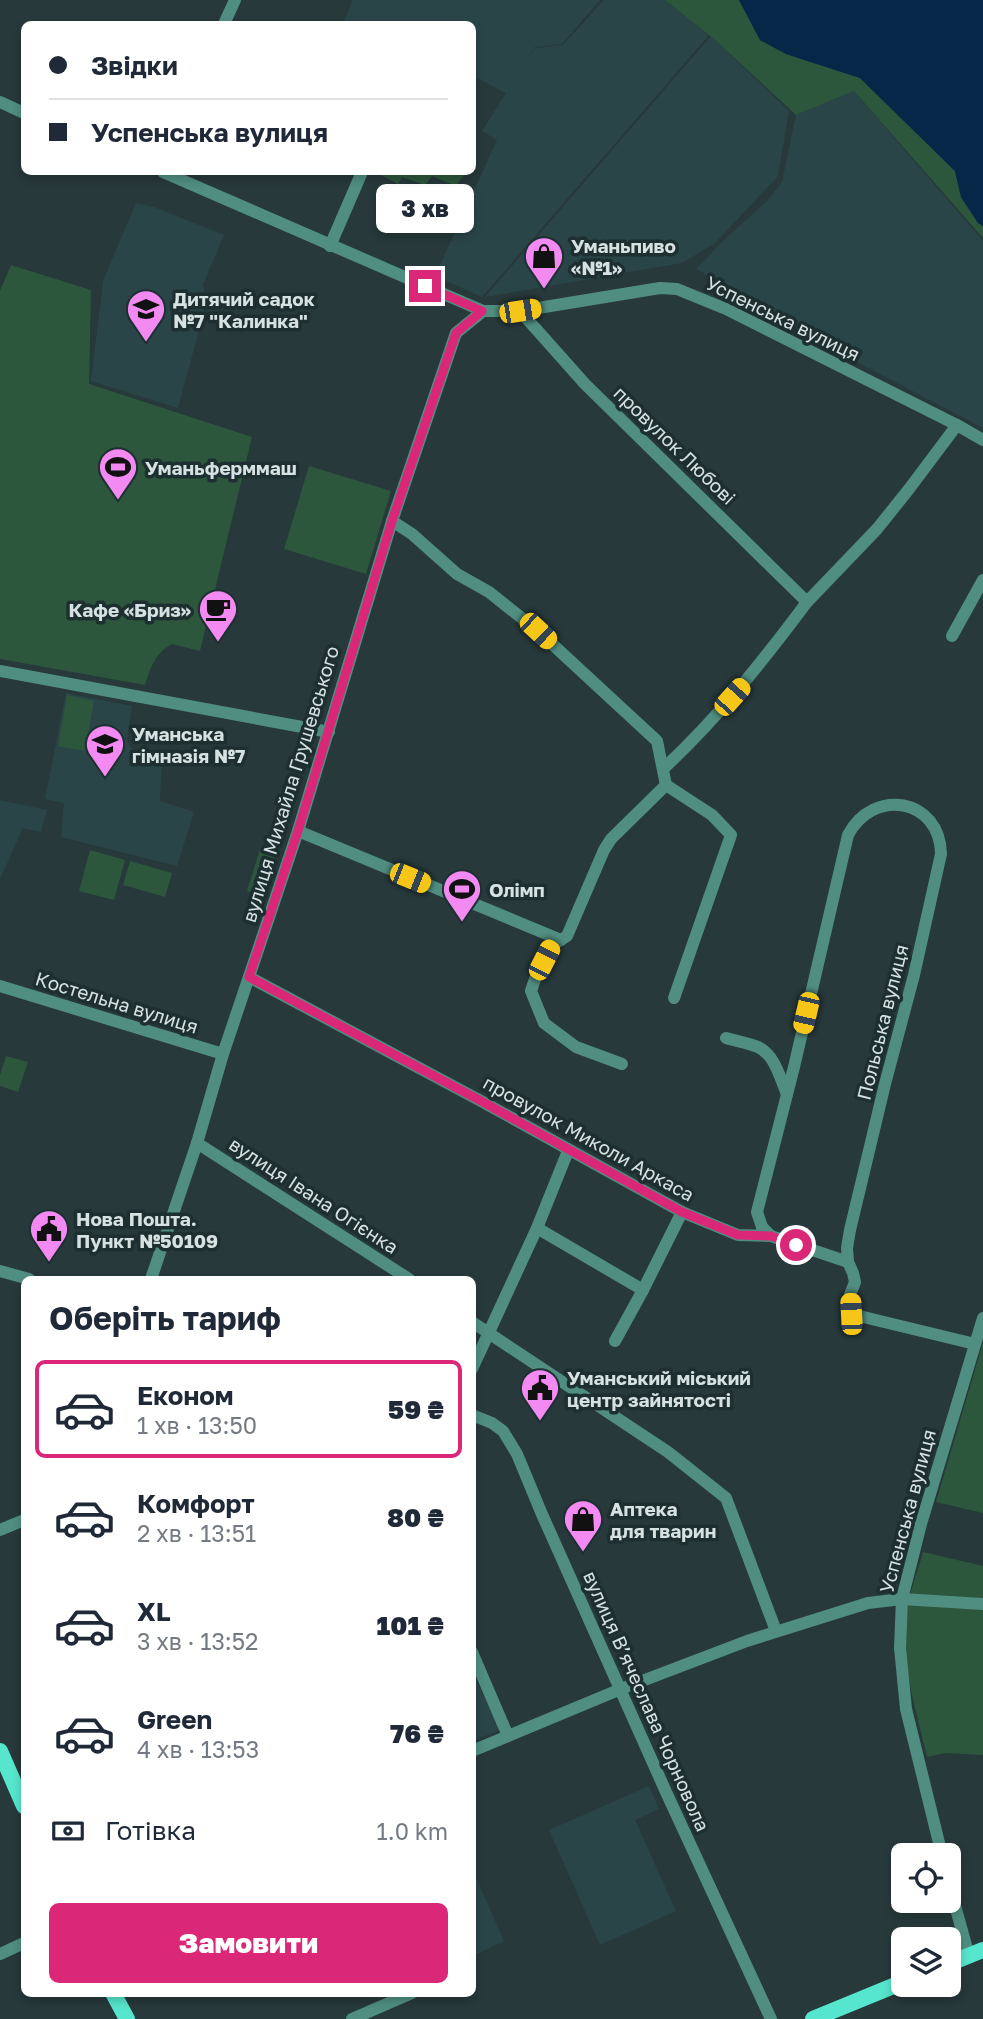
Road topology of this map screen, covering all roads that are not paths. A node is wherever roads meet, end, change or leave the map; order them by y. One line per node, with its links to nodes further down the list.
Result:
1 (235, 0): 2 (street)
2 (225, 21)
3 (0, 102): 4 (street)
4 (21, 112)
5 (170, 175): 7 (street, Успенська вулиця)
6 (361, 175): 7 (street)
7 (330, 246): 8 (street, Успенська вулиця)
8 (482, 311): 9 (street, Успенська вулиця); 12 (street, вулиця Михайла Грушевського)
9 (520, 311): 10 (street, Успенська вулиця); 14 (street, провулок Любові)
10 (957, 425): 11 (street, Успенська вулиця); 14 (street)
11 (983, 440)
12 (392, 521): 17 (street, вулиця Михайла Грушевського); 18 (street)
13 (983, 580): 15 (street)
14 (807, 602): 18 (street)
15 (953, 636)
16 (0, 671): 17 (street)
17 (329, 732): 20 (street, вулиця Михайла Грушевського)
18 (663, 769): 19 (street)
19 (666, 785): 21 (street); 24 (street)
20 (298, 831): 21 (street); 22 (street, вулиця Михайла Грушевського)
21 (561, 940): 27 (street)
22 (249, 977): 26 (street, вулиця Михайла Грушевського); 30 (street, провулок Миколи Аркаса)
23 (0, 986): 26 (street, Костельна вулиця)
24 (674, 998)
25 (726, 1038): 28 (street)
26 (223, 1054): 29 (street, вулиця Михайла Грушевського)
27 (622, 1064)
28 (787, 1094): 33 (street); 34 (street, Польська вулиця)
29 (197, 1143): 36 (street, вулиця Михайла Грушевського); 37 (street, вулиця Івана Огієнка)
30 (568, 1150): 31 (street, провулок Миколи Аркаса); 32 (street)
31 (682, 1212): 33 (street, провулок Миколи Аркаса); 39 (street)
32 (537, 1228): 39 (street); 42 (street)
33 (771, 1236): 34 (street, провулок Миколи Аркаса)
34 (848, 1262): 44 (street)
35 (0, 1271): 38 (street)
36 (152, 1276)
37 (404, 1276)
38 (21, 1277)
39 (643, 1290): 43 (street)
40 (983, 1318): 44 (street, Успенська вулиця)
41 (476, 1325): 42 (street)
42 (489, 1333): 45 (street); 51 (street)
43 (615, 1341)
44 (975, 1344): 49 (street, Успенська вулиця)
45 (476, 1360)
46 (476, 1417): 53 (street, вулиця В’ячеслава Чорновола)
47 (21, 1521): 48 (street)
48 (0, 1530)
49 (902, 1599): 50 (street); 51 (street); 58 (street, Успенська вулиця)
50 (983, 1604)
51 (776, 1631): 53 (street)
52 (476, 1661): 54 (street)
53 (621, 1689): 54 (street); 68 (street, вулиця В’ячеслава Чорновола)
54 (508, 1736): 55 (street)
55 (476, 1749)
56 (1, 1758): 57 (main road)
57 (21, 1800)
58 (939, 1843)
59 (961, 1913): 61 (street)
60 (21, 1944): 62 (street)
61 (976, 1953)
62 (0, 1954)
63 (891, 1987): 69 (main road)
64 (115, 1997): 66 (main road)
65 (403, 1997): 67 (street)
66 (127, 2019)
67 (352, 2019)
68 (771, 2019)
69 (813, 2019)

